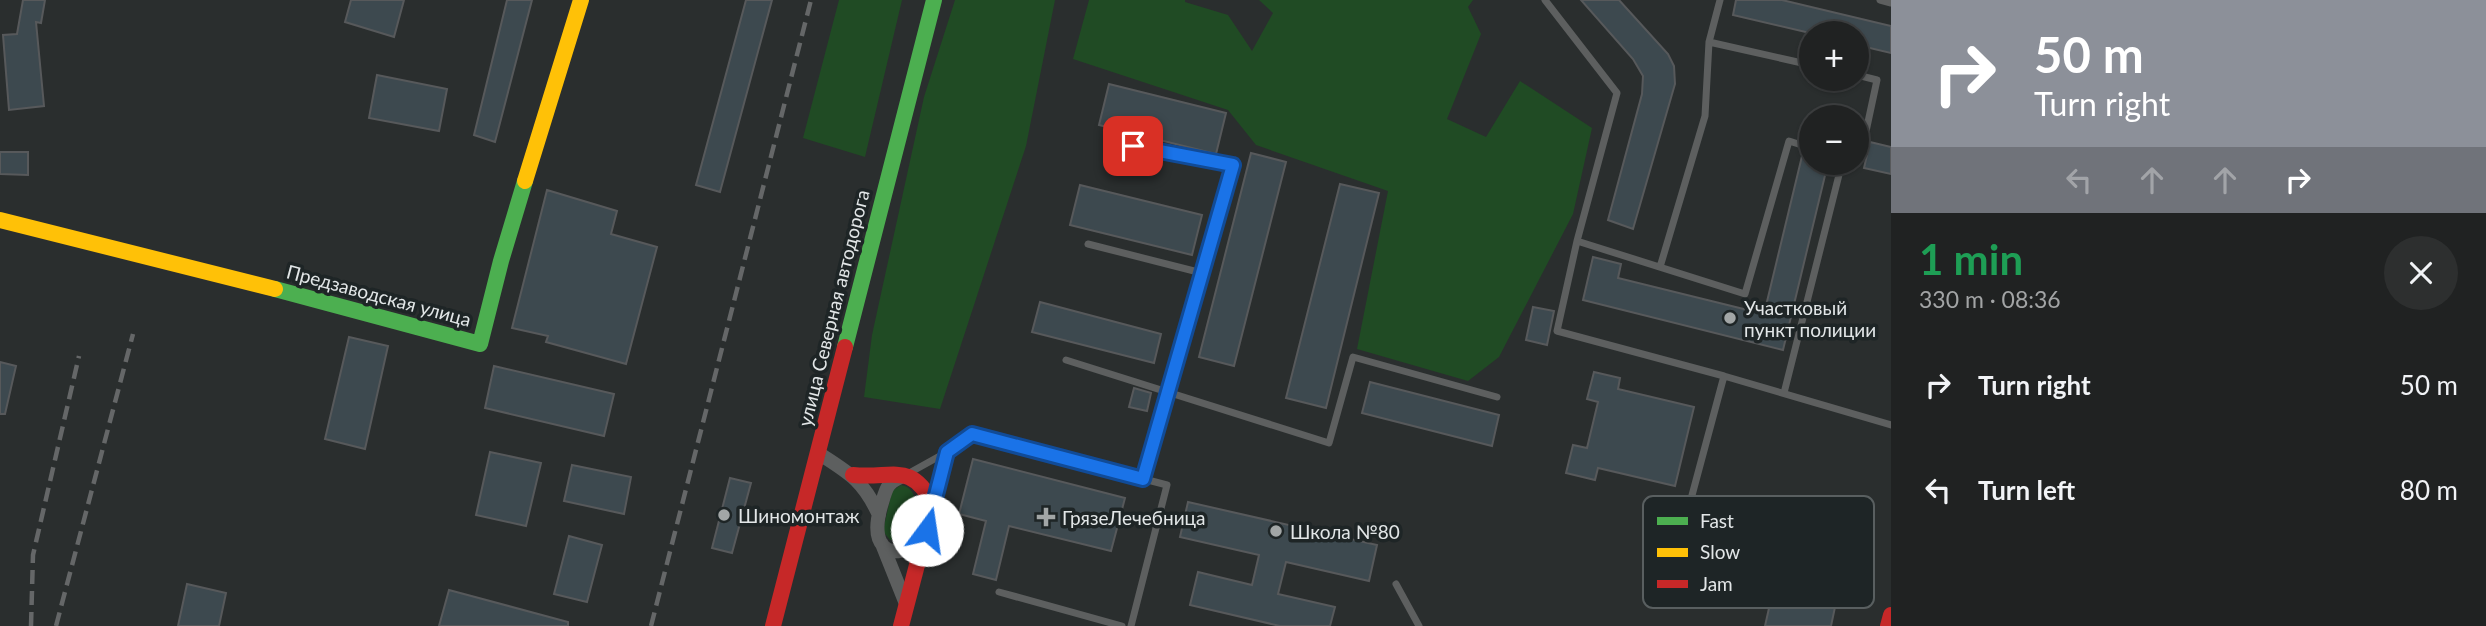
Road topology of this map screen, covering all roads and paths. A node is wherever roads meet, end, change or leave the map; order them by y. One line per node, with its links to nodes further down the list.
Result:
1 (581, 0): 14 (street, Предзаводская улица)
2 (934, 0): 26 (street, улица Северная автодорога)
3 (1545, 0): 15 (lane)
4 (1720, 0): 7 (lane)
5 (1880, 0): 6 (lane)
6 (1891, 3)
7 (1709, 42): 8 (lane); 17 (lane)
8 (1799, 62)
9 (1869, 78): 10 (lane)
10 (1869, 117)
11 (1799, 144): 17 (lane)
12 (1133, 146): 18 (lane)
13 (1839, 175): 22 (lane)
14 (0, 220)
15 (1577, 240): 17 (lane); 20 (lane)
16 (1088, 244): 18 (lane)
17 (1660, 267)
18 (1202, 273): 21 (lane)
19 (1066, 360): 21 (lane)
20 (1724, 376): 22 (lane); 30 (lane)
21 (1168, 392): 23 (lane); 29 (lane)
22 (1784, 393): 24 (lane)
23 (1497, 397)
24 (1891, 425)
25 (947, 452): 27 (lane); 29 (lane); 31 (lane)
26 (818, 453): 28 (street); 39 (street, улица Северная автодорога)
27 (907, 474): 28 (street); 31 (street); 32 (street)
28 (853, 475): 32 (street)
29 (1143, 479): 42 (lane)
30 (1691, 496)
31 (933, 504): 33 (street)
32 (879, 515): 34 (street)
33 (922, 543): 34 (street); 37 (street)
34 (882, 544): 37 (street)
35 (1396, 584): 43 (lane)
36 (999, 592): 41 (lane)
37 (906, 604): 40 (street)
38 (1891, 615): 44 (street)
39 (773, 626)
40 (901, 626)
41 (1122, 626)
42 (1131, 626)
43 (1419, 626)
44 (1888, 626)

